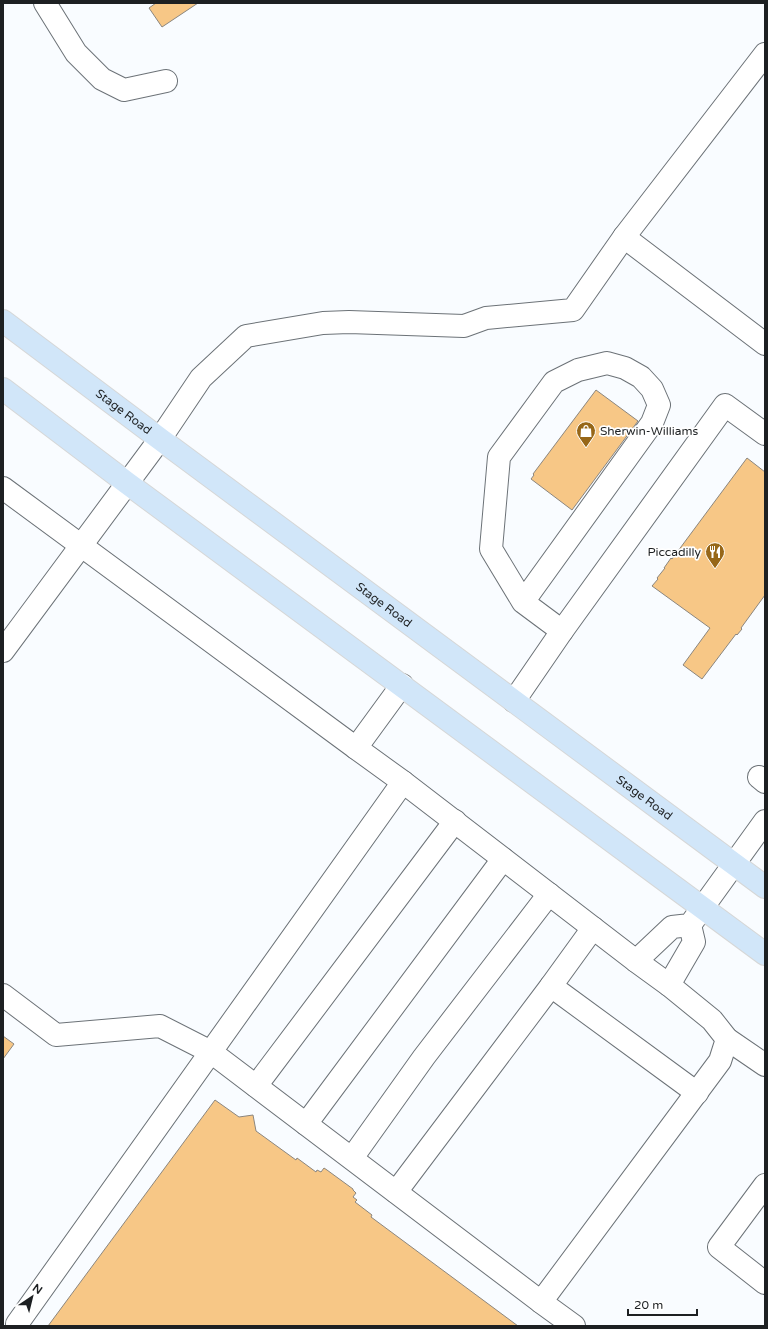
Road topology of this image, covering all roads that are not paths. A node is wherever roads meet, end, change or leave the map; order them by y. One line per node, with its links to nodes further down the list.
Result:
1 (45, 3): 3 (lane)
2 (765, 54): 4 (lane)
3 (166, 81)
4 (624, 238): 6 (lane); 9 (lane)
5 (3, 321): 9 (main road, Stage Road)
6 (765, 344)
7 (3, 389): 10 (main road)
8 (765, 434): 14 (lane)
9 (160, 439): 10 (lane); 17 (main road, Stage Road)
10 (127, 483): 12 (lane); 16 (main road)
11 (3, 488): 12 (lane)
12 (81, 545): 15 (lane); 18 (lane)
13 (523, 602): 13 (lane); 14 (lane)
14 (562, 631): 17 (lane)
15 (3, 651)
16 (402, 685): 18 (lane); 26 (main road)
17 (514, 701): 23 (main road, Stage Road)
18 (356, 748): 19 (lane)
19 (403, 782): 20 (lane); 35 (lane)
20 (455, 821): 22 (lane); 37 (lane)
21 (765, 821): 23 (lane)
22 (503, 859): 25 (lane); 39 (lane)
23 (734, 864): 24 (main road, Stage Road); 26 (lane)
24 (765, 887)
25 (549, 894): 28 (lane); 40 (lane)
26 (703, 908): 27 (lane); 29 (main road)
27 (690, 925): 30 (lane); 31 (lane)
28 (593, 928): 30 (lane); 32 (lane)
29 (765, 954)
30 (636, 961): 31 (lane)
31 (669, 985): 34 (lane)
32 (550, 986): 38 (lane); 42 (lane)
33 (3, 995): 35 (lane)
34 (727, 1039): 36 (lane); 38 (lane)
35 (210, 1052): 37 (lane); 45 (lane)
36 (765, 1065)
37 (256, 1086): 39 (lane)
38 (697, 1093): 44 (lane)
39 (306, 1124): 40 (lane)
40 (352, 1158): 42 (lane)
41 (765, 1185): 43 (lane)
42 (396, 1192): 44 (lane)
43 (765, 1282)
44 (542, 1302): 46 (lane)
45 (17, 1324)
46 (574, 1326)

